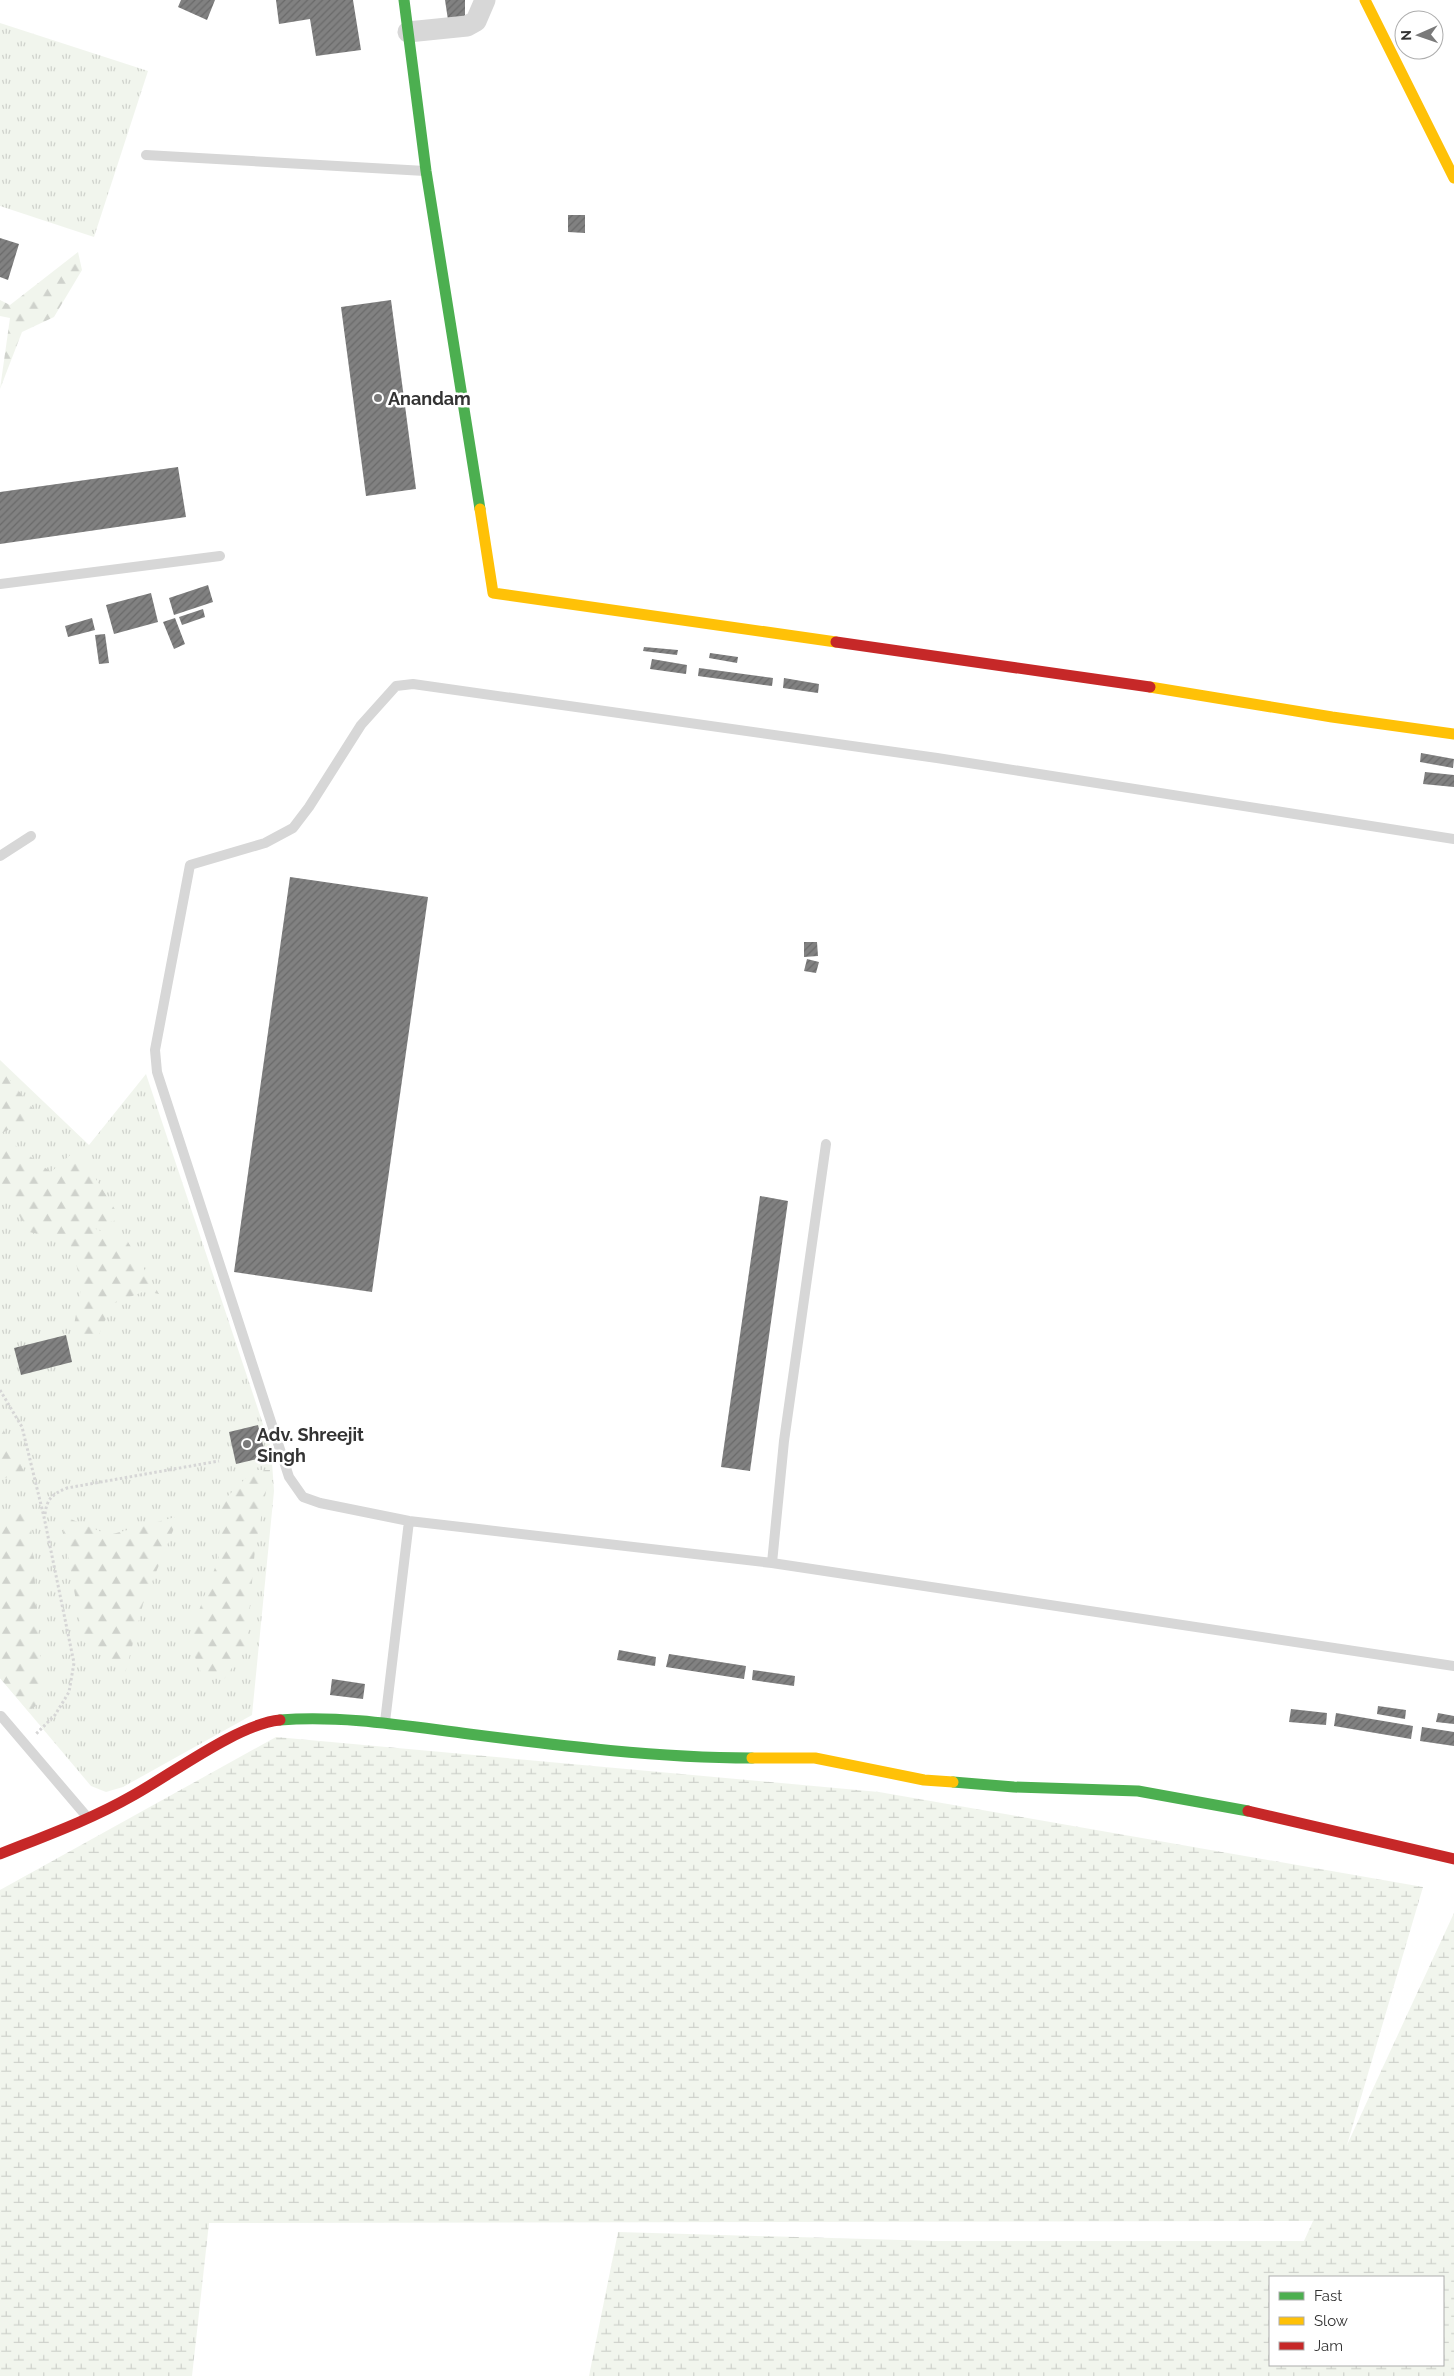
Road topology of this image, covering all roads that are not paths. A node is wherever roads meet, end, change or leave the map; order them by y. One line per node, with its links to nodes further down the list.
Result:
1 (404, 0): 4 (street)
2 (485, 0): 4 (street)
3 (1365, 0): 7 (street)
4 (408, 32): 6 (street)
5 (146, 155): 6 (lane)
6 (426, 171): 10 (street)
7 (1454, 178)
8 (220, 556): 9 (lane)
9 (0, 584)
10 (1454, 734)
11 (32, 836): 13 (lane)
12 (1454, 839): 15 (lane)
13 (0, 856)
14 (826, 1144): 16 (lane)
15 (409, 1521): 16 (lane); 19 (lane)
16 (772, 1563): 17 (lane)
17 (1454, 1666)
18 (1, 1716): 20 (lane)
19 (384, 1723): 20 (street); 22 (street)
20 (88, 1819): 21 (street)
21 (0, 1854)
22 (1454, 1859)

